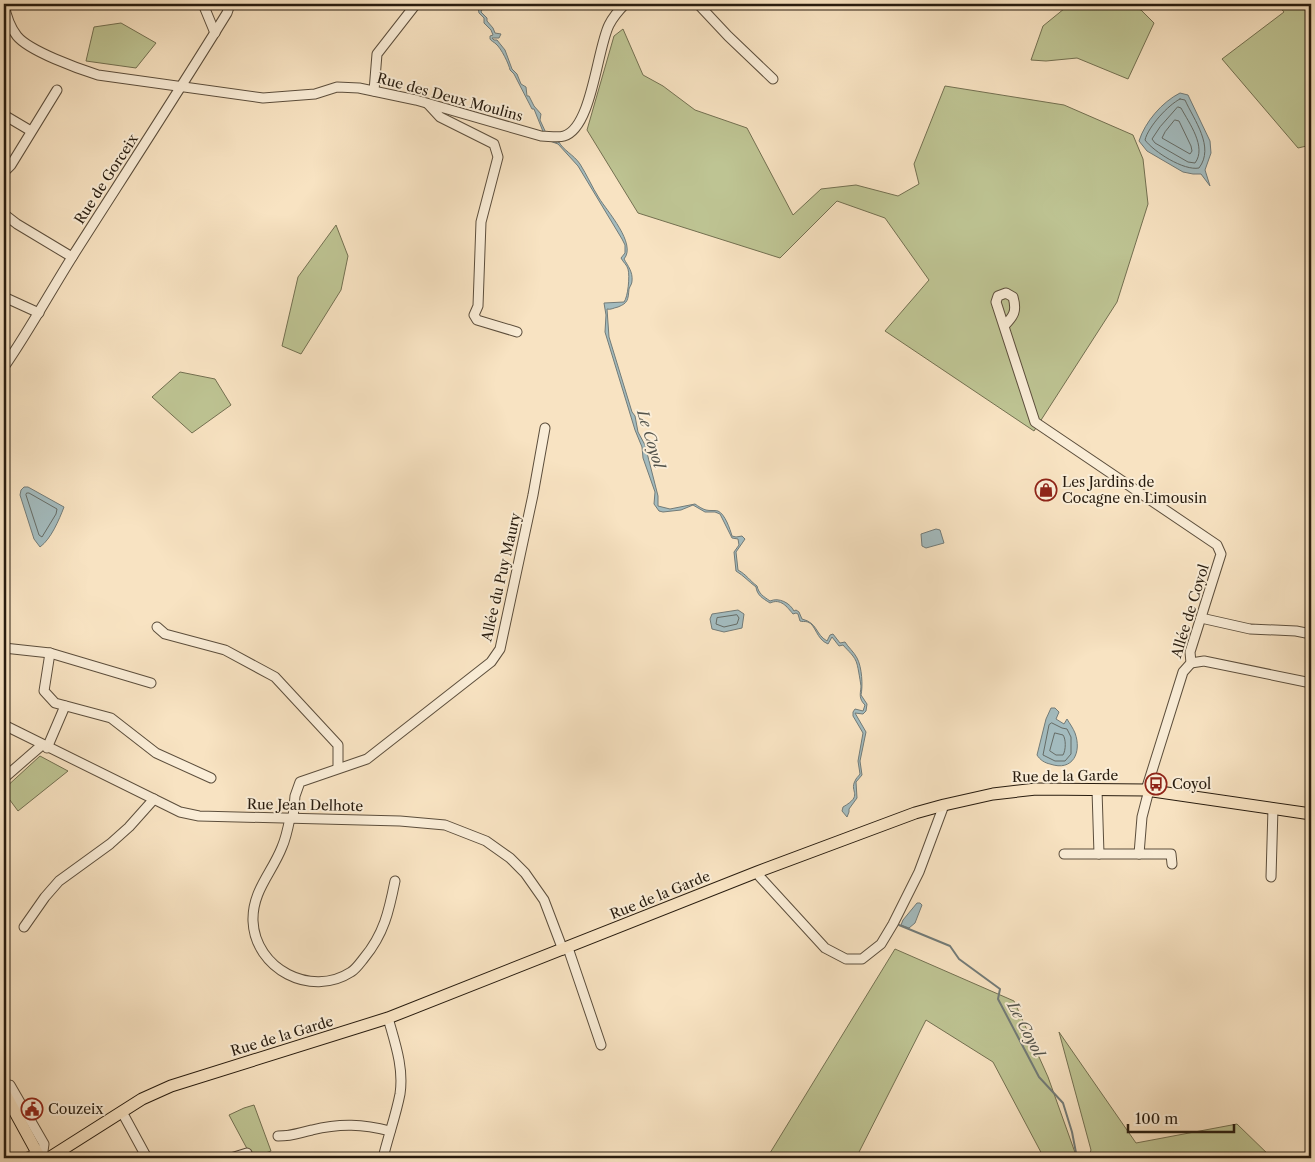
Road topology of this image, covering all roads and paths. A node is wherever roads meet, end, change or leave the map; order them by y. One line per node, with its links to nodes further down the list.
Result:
1 (4, 4): 9 (street, Rue des Deux Moulins)
2 (203, 4): 7 (street)
3 (230, 4): 7 (street, Rue de Gorceix)
4 (416, 4): 11 (street)
5 (625, 4): 12 (street, Rue des Deux Moulins)
6 (698, 4): 8 (street)
7 (214, 34): 9 (street, Rue de Gorceix)
8 (773, 79)
9 (182, 87): 11 (street, Rue des Deux Moulins); 17 (street, Rue de Gorceix)
10 (57, 90): 14 (street)
11 (374, 91): 12 (street, Rue des Deux Moulins)
12 (428, 104): 21 (street)
13 (4, 115): 14 (street)
14 (31, 131): 15 (street)
15 (4, 172)
16 (4, 214): 17 (street)
17 (72, 257): 19 (street, Rue de Gorceix)
18 (4, 296): 19 (street)
19 (39, 313): 22 (street, Rue de Gorceix)
20 (1004, 326): 24 (street, Allée de Coyol)
21 (517, 332)
22 (4, 368)
23 (545, 428): 35 (street, Allée du Puy Maury)
24 (1202, 618): 26 (street); 29 (street, Allée de Coyol)
25 (157, 627): 35 (street)
26 (1311, 634)
27 (4, 648): 28 (street)
28 (50, 653): 30 (street); 32 (street)
29 (1191, 663): 31 (street); 39 (street, Allée de Coyol)
30 (152, 683)
31 (1311, 683)
32 (65, 706): 34 (street); 37 (street)
33 (4, 725): 34 (street, Rue Jean Delhote)
34 (45, 746): 36 (street); 40 (street, Rue Jean Delhote)
35 (338, 768): 44 (street, Allée du Puy Maury)
36 (4, 778)
37 (211, 778)
38 (1097, 790): 39 (main road, Rue de la Garde); 41 (main road, Rue de la Garde); 46 (street)
39 (1147, 790): 42 (main road, Rue de la Garde); 47 (street, Allée de Coyol)
40 (154, 799): 44 (street, Rue Jean Delhote); 52 (street)
41 (944, 805): 49 (main road, Rue de la Garde); 49 (street)
42 (1273, 808): 43 (main road, Rue de la Garde); 50 (street)
43 (1311, 814)
44 (292, 818): 51 (street); 53 (street, Rue Jean Delhote)
45 (1064, 854): 46 (street)
46 (1099, 854): 47 (street)
47 (1139, 854): 48 (street)
48 (1172, 864)
49 (757, 872): 53 (main road, Rue de la Garde)
50 (1271, 877)
51 (396, 881)
52 (24, 926)
53 (566, 949): 54 (main road, Rue de la Garde); 55 (street, Rue Jean Delhote)
54 (388, 1018): 58 (main road, Rue de la Garde); 59 (street)
55 (600, 1045)
56 (4, 1085): 62 (street)
57 (4, 1092): 62 (main road)
58 (122, 1112): 64 (main road, Rue de la Garde); 65 (street)
59 (390, 1131): 60 (street); 67 (street)
60 (278, 1136)
61 (247, 1153): 66 (street)
62 (40, 1156): 63 (street)
63 (26, 1158)
64 (49, 1158)
65 (147, 1158)
66 (231, 1158)
67 (383, 1158)

